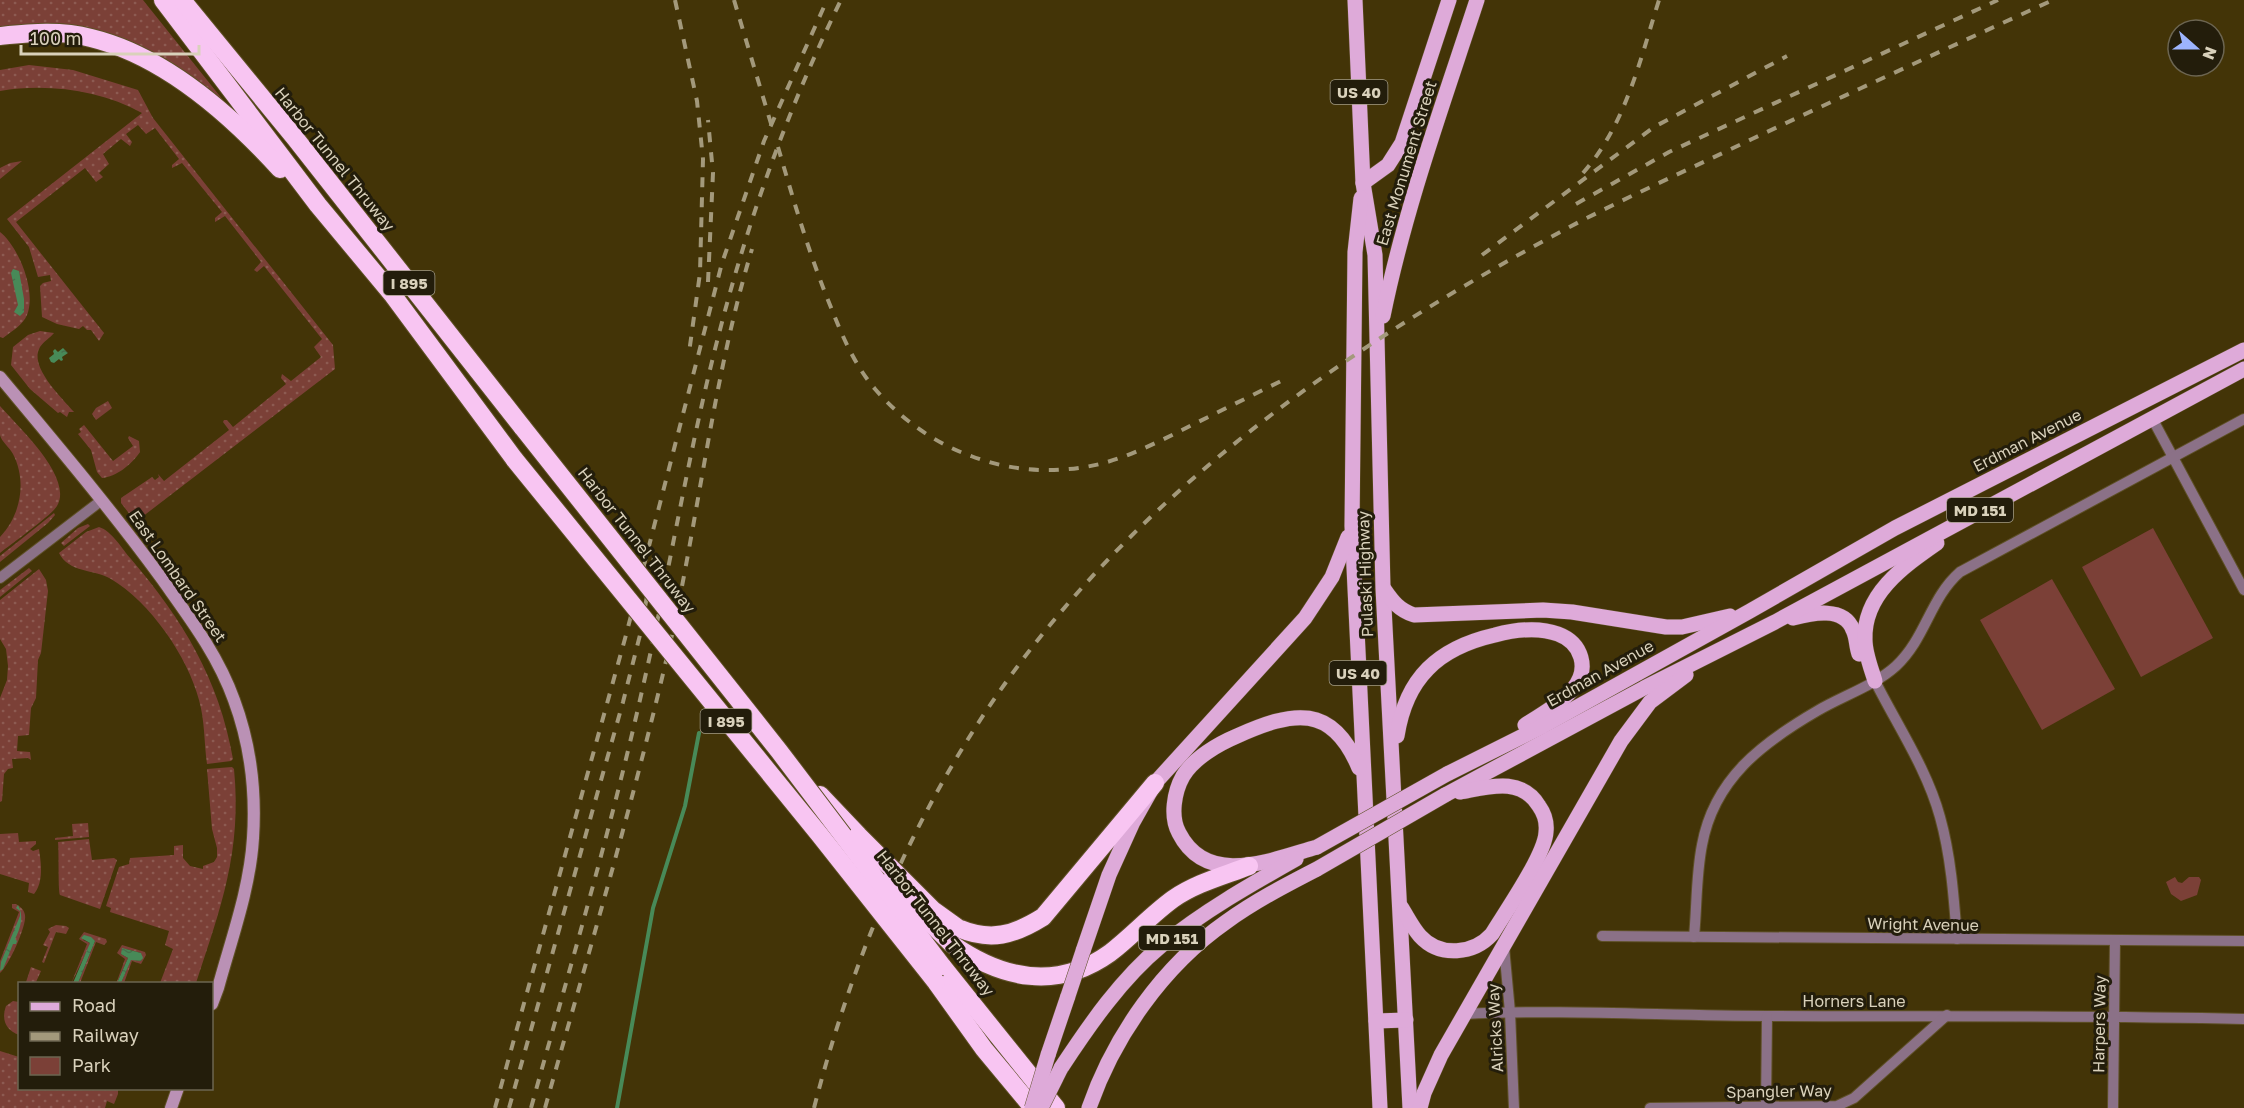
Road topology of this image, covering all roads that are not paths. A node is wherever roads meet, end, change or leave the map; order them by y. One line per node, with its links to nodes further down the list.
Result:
1 (163, 0): 10 (highway, Harbor Tunnel Thruway / I 895)
2 (182, 0): 8 (highway, Harbor Tunnel Thruway / I 895)
3 (194, 0): 8 (highway)
4 (1355, 0): 9 (main road, Pulaski Highway / US 40)
5 (1449, 0): 9 (main road, East Monument Street)
6 (1477, 0): 11 (main road, East Monument Street)
7 (0, 36): 10 (highway)
8 (295, 138): 28 (highway, Harbor Tunnel Thruway / I 895, bridge)
9 (1364, 183): 11 (main road, Pulaski Highway / US 40); 20 (main road, Pulaski Highway / US 40)
10 (318, 205): 44 (highway, Harbor Tunnel Thruway / I 895, bridge)
11 (1378, 339): 22 (main road, Pulaski Highway / US 40)
12 (2244, 350): 24 (main road, Erdman Avenue / MD 151)
13 (2244, 369): 15 (main road, Erdman Avenue / MD 151)
14 (0, 377): 18 (main road, East Lombard Street)
15 (2151, 418): 17 (street); 19 (main road, Erdman Avenue / MD 151)
16 (2244, 419): 17 (street)
17 (2173, 458): 23 (street); 27 (street)
18 (102, 500): 21 (street); 45 (main road, East Lombard Street)
19 (1996, 501): 25 (main road, Erdman Avenue / MD 151); 27 (main road)
20 (1352, 526): 31 (main road, Pulaski Highway / US 40); 32 (main road)
21 (0, 578)
22 (1383, 588): 24 (main road); 29 (main road, Pulaski Highway / US 40)
23 (2244, 590)
24 (1750, 611): 30 (main road, Erdman Avenue / MD 151)
25 (1775, 622): 26 (main road, Erdman Avenue / MD 151); 27 (main road)
26 (1716, 652): 33 (main road, Erdman Avenue / MD 151); 43 (main road)
27 (1875, 681): 39 (street); 40 (street)
28 (779, 751): 37 (highway, bridge); 44 (highway, Harbor Tunnel Thruway / I 895, bridge)
29 (1393, 769): 30 (main road); 36 (main road, Pulaski Highway / US 40)
30 (1447, 774): 34 (main road, Erdman Avenue / MD 151, bridge)
31 (1364, 780): 35 (main road); 53 (main road, Pulaski Highway / US 40)
32 (1155, 783): 37 (highway); 57 (main road, bridge)
33 (1445, 795): 36 (main road); 55 (main road, Erdman Avenue / MD 151, bridge)
34 (1317, 847): 35 (main road); 58 (main road, Erdman Avenue / MD 151, bridge)
35 (1249, 866): 37 (highway)
36 (1400, 905): 52 (main road, Pulaski Highway / US 40)
37 (955, 936)
38 (1602, 936): 39 (street, Wright Avenue)
39 (1694, 937): 40 (street, Wright Avenue)
40 (1957, 939): 41 (street, Wright Avenue)
41 (2115, 940): 42 (street, Wright Avenue); 50 (street, Harpers Way)
42 (2244, 941)
43 (1504, 947): 46 (street, Alricks Way); 47 (main road)
44 (939, 974): 57 (highway, Harbor Tunnel Thruway / I 895); 59 (highway, Harbor Tunnel Thruway / I 895)
45 (213, 1001)
46 (1510, 1012): 47 (street, Horners Lane); 49 (street, Horners Lane); 63 (street, Alricks Way)
47 (1464, 1014): 62 (main road)
48 (1947, 1015): 49 (street, Horners Lane); 50 (street, Horners Lane); 65 (street, Spangler Way)
49 (1767, 1016): 65 (street)
50 (2114, 1016): 51 (street, Horners Lane); 66 (street, Harpers Way)
51 (2244, 1019)
52 (1406, 1020): 53 (main road); 61 (main road, Pulaski Highway / US 40)
53 (1376, 1021): 60 (main road, Pulaski Highway / US 40)
54 (178, 1090): 56 (main road)
55 (1090, 1104)
56 (171, 1108)
57 (1032, 1108)
58 (1041, 1108)
59 (1056, 1108)
60 (1380, 1108)
61 (1410, 1108)
62 (1420, 1108)
63 (1514, 1108)
64 (1650, 1108): 65 (street, Spangler Way)
65 (1766, 1108)
66 (2113, 1108)

